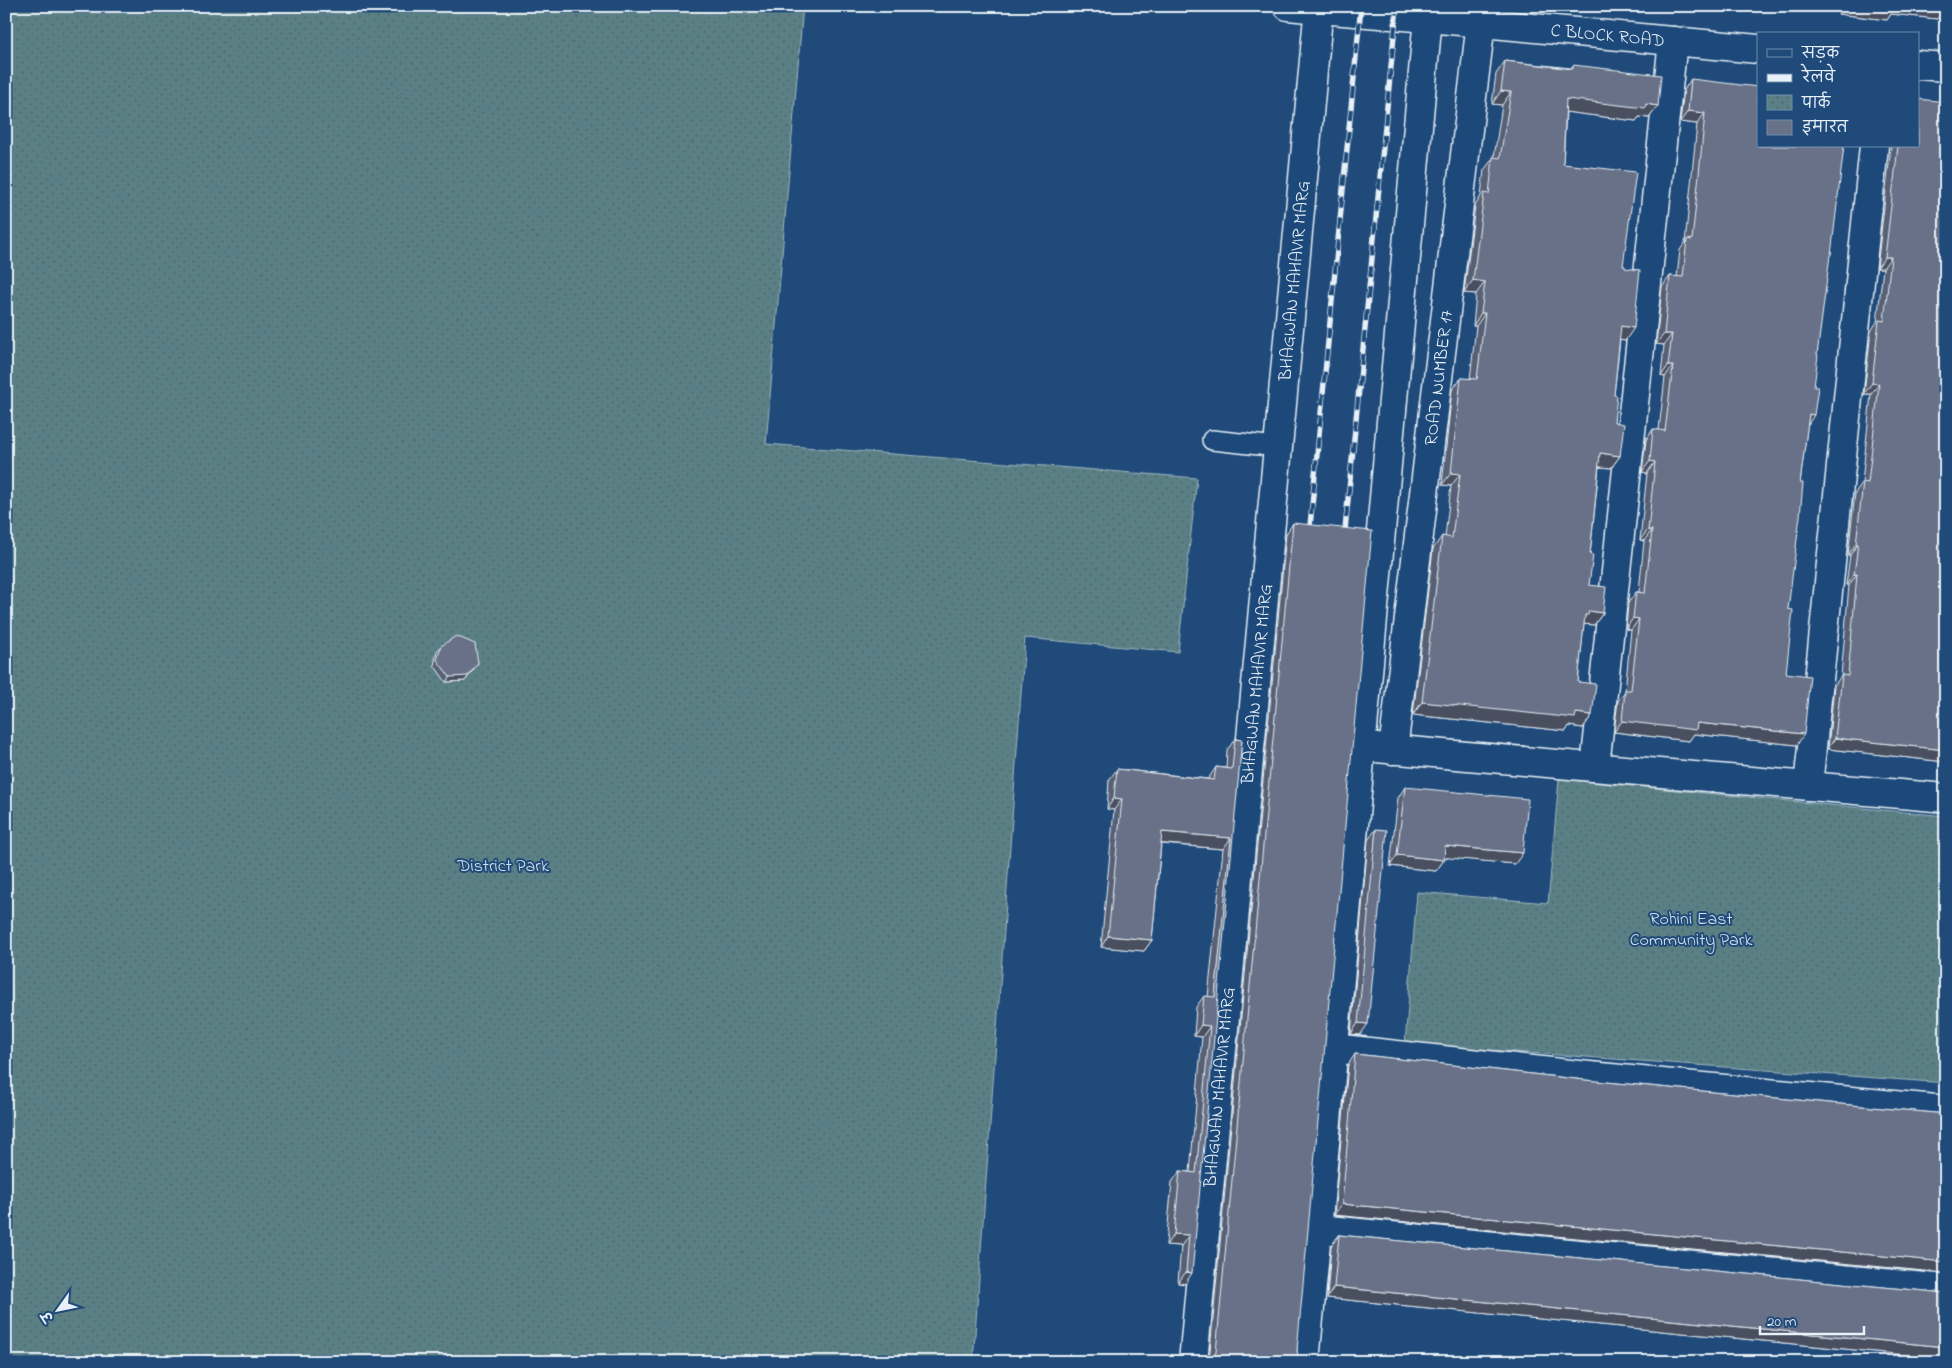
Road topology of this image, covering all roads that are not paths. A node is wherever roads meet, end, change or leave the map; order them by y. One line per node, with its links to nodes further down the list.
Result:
1 (1288, 6): 2 (street, C BLOCK ROAD)
2 (1319, 8): 3 (street, C BLOCK ROAD); 11 (street, BHAGWAN MAHAVIR MARG)
3 (1429, 12): 4 (street, C BLOCK ROAD); 12 (street)
4 (1482, 14): 5 (street, C BLOCK ROAD); 13 (street, ROAD NUMBER 17)
5 (1673, 41): 6 (street, C BLOCK ROAD); 14 (street)
6 (1757, 49)
7 (1920, 65): 8 (street)
8 (1946, 67)
9 (1874, 148): 15 (street)
10 (1212, 440): 11 (lane)
11 (1278, 448): 21 (street, BHAGWAN MAHAVIR MARG)
12 (1362, 746): 13 (street); 17 (street)
13 (1393, 750): 14 (street)
14 (1595, 767): 15 (street)
15 (1808, 786): 16 (street)
16 (1946, 798)
17 (1333, 1048): 18 (street); 19 (street)
18 (1946, 1110)
19 (1318, 1229): 20 (street); 22 (street)
20 (1946, 1288)
21 (1193, 1362)
22 (1305, 1362)

